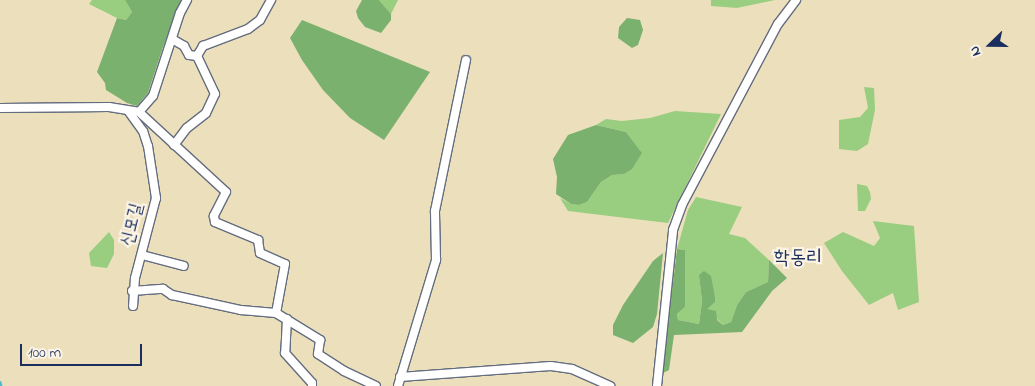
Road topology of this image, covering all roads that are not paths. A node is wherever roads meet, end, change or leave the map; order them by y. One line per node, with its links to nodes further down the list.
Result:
1 (187, 0): 4 (street)
2 (271, 0): 5 (street)
3 (796, 0): 22 (street)
4 (172, 39): 5 (street); 9 (street)
5 (197, 56): 10 (street)
6 (466, 60): 17 (street)
7 (0, 108): 8 (street)
8 (129, 112): 9 (street); 11 (street, 신모길)
9 (139, 112): 10 (street)
10 (174, 145): 15 (street)
11 (142, 255): 12 (street); 13 (street, 신모길)
12 (184, 266)
13 (132, 291): 14 (street, 신모길); 15 (street)
14 (133, 306)
15 (276, 313): 16 (street)
16 (287, 319): 18 (street); 19 (street)
17 (400, 378): 20 (street); 21 (street)
18 (312, 386)
19 (376, 386)
20 (398, 386)
21 (610, 386)
22 (657, 386)

